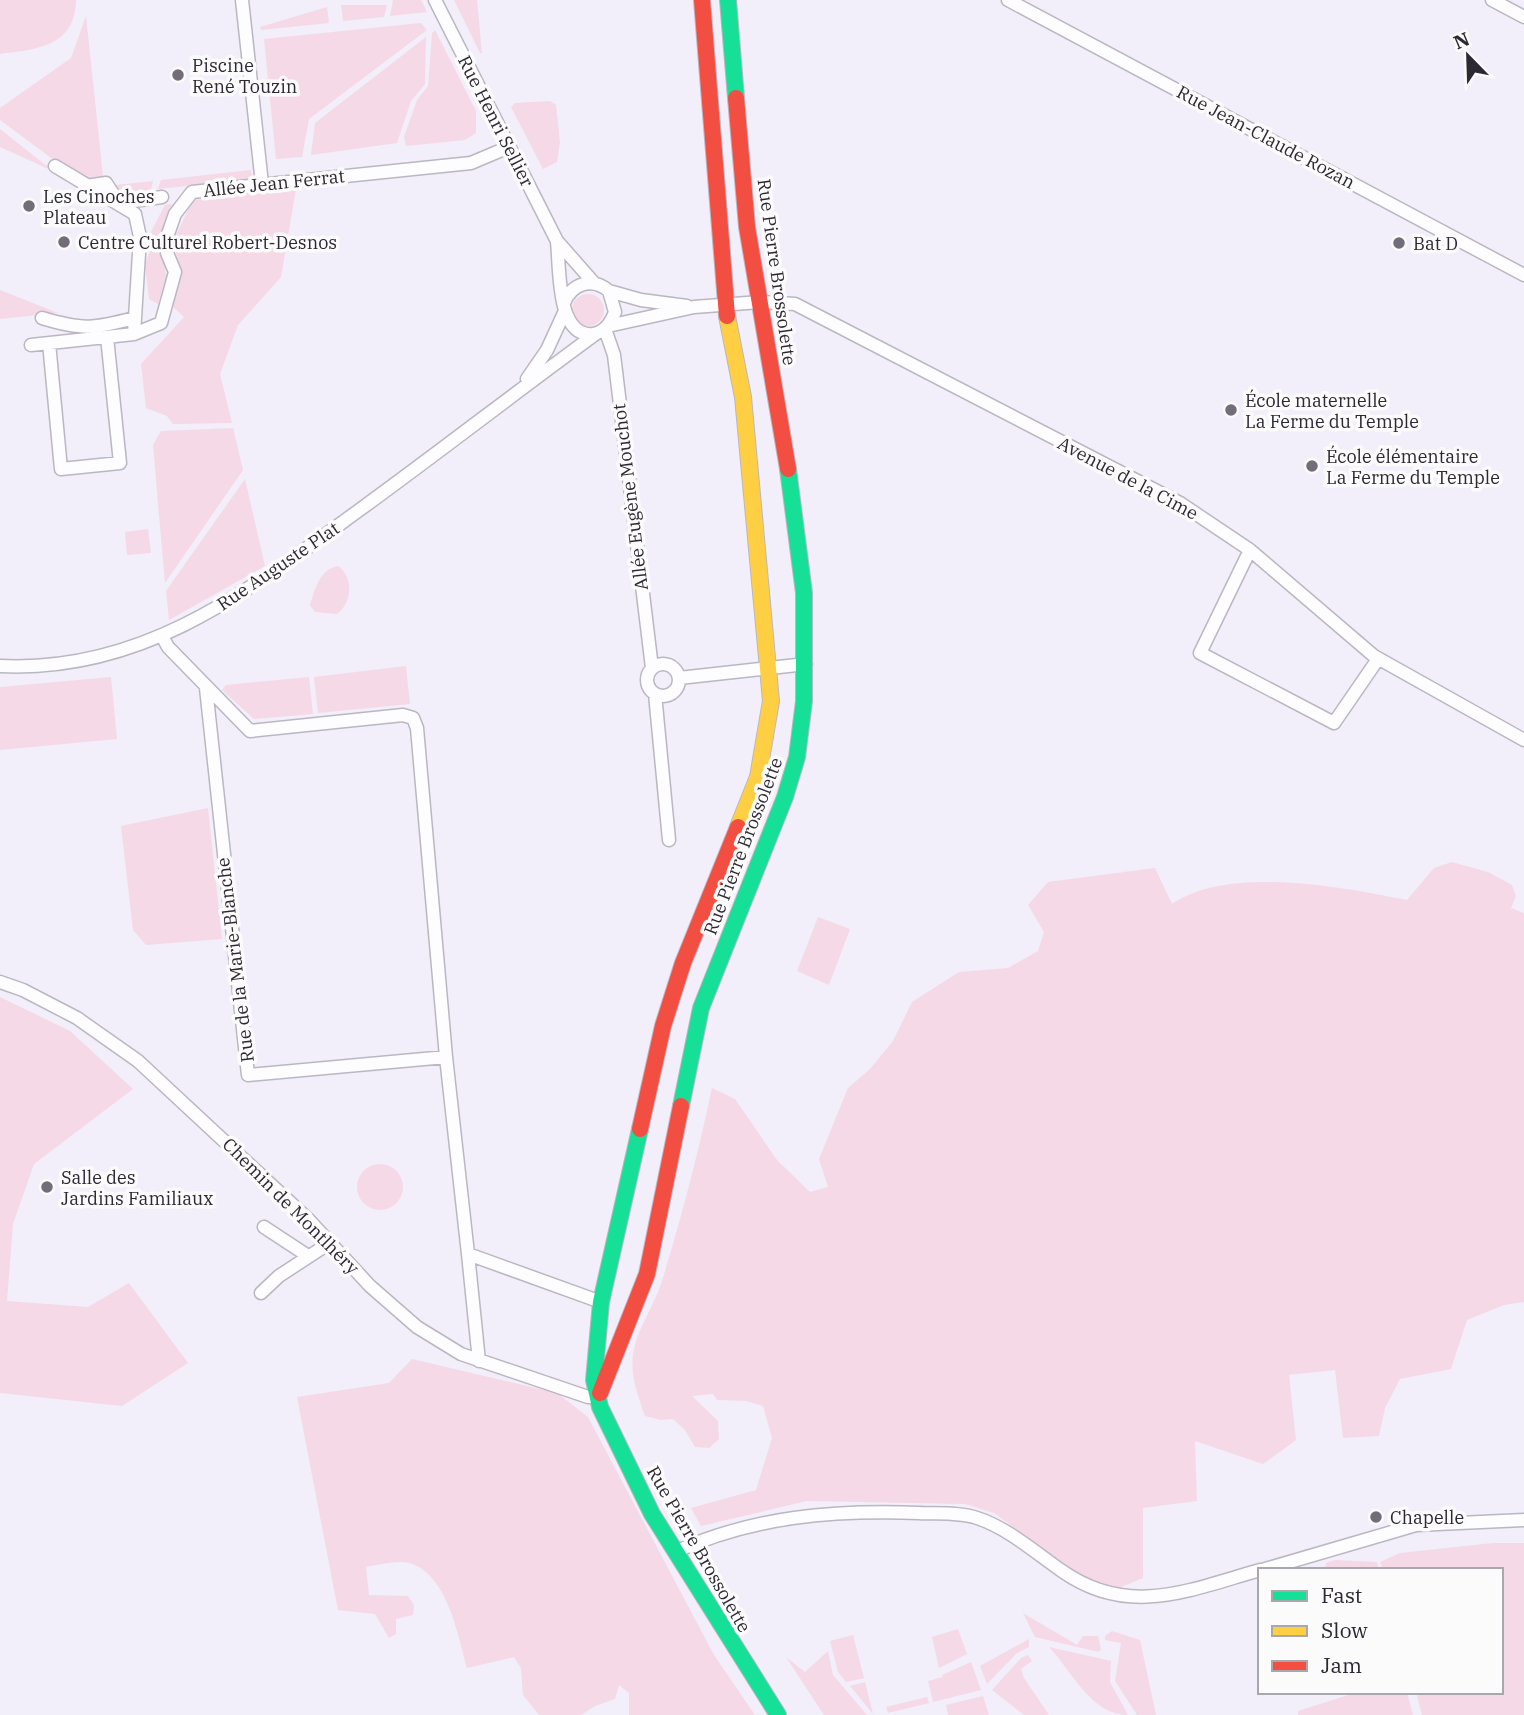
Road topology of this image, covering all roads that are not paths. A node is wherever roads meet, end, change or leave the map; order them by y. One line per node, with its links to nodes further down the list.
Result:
1 (242, 0): 10 (street)
2 (435, 0): 8 (street, Rue Henri Sellier)
3 (702, 0): 18 (main road, Rue Pierre Brossolette)
4 (728, 0): 17 (main road, Rue Pierre Brossolette)
5 (1008, 0): 14 (street, Rue Jean-Claude Rozan)
6 (1492, 0): 7 (street)
7 (1524, 17)
8 (509, 147): 10 (street, Allée Jean Ferrat); 13 (street, Rue Henri Sellier)
9 (55, 166): 12 (street)
10 (262, 184): 24 (street, Allée Jean Ferrat)
11 (162, 197): 12 (street)
12 (119, 203): 22 (street)
13 (557, 242): 15 (street); 20 (street)
14 (1524, 275)
15 (594, 283): 16 (street); 20 (street)
16 (609, 291): 19 (street); 23 (street)
17 (760, 302): 18 (street, Avenue de la Cime); 29 (street, Avenue de la Cime); 32 (main road, Rue Pierre Brossolette)
18 (726, 306): 19 (street, Avenue de la Cime); 34 (main road, Rue Pierre Brossolette)
19 (694, 307): 23 (street)
20 (564, 308): 23 (street); 28 (street, Rue Auguste Plat)
21 (41, 318): 22 (street)
22 (134, 318): 24 (street)
23 (604, 329): 28 (street, Rue Auguste Plat); 35 (street, Allée Eugène Mouchot)
24 (134, 334): 25 (street, Allée Jean Ferrat)
25 (107, 337): 26 (street, Allée Jean Ferrat); 26 (street)
26 (49, 343): 27 (street, Allée Jean Ferrat)
27 (31, 345)
28 (521, 388): 30 (street, Rue Auguste Plat)
29 (1250, 550): 31 (street, Avenue de la Cime); 31 (street)
30 (163, 636): 33 (street, Rue Auguste Plat); 37 (street)
31 (1378, 659): 39 (street, Avenue de la Cime)
32 (806, 664): 34 (street); 50 (main road, Rue Pierre Brossolette)
33 (0, 666)
34 (770, 666): 36 (street); 48 (main road, Rue Pierre Brossolette)
35 (652, 668): 36 (street); 38 (street, Allée Eugène Mouchot)
36 (679, 678): 38 (street)
37 (206, 688): 42 (street); 42 (street, Rue de la Marie-Blanche)
38 (655, 694): 40 (street, Allée Eugène Mouchot)
39 (1524, 740)
40 (669, 840)
41 (0, 982): 44 (street, Chemin de Montlhéry)
42 (446, 1057): 45 (street)
43 (264, 1227): 46 (street)
44 (331, 1242): 46 (street); 49 (street, Chemin de Montlhéry)
45 (468, 1254): 48 (street); 49 (street)
46 (308, 1256): 47 (street)
47 (261, 1293)
48 (601, 1301): 50 (main road, Rue Pierre Brossolette)
49 (479, 1361): 50 (street, Chemin de Montlhéry)
50 (598, 1397): 52 (main road, Rue Pierre Brossolette)
51 (1524, 1520): 53 (street)
52 (675, 1552): 54 (street); 55 (main road, Rue Pierre Brossolette)
53 (1268, 1568)
54 (1258, 1571)
55 (778, 1715)

